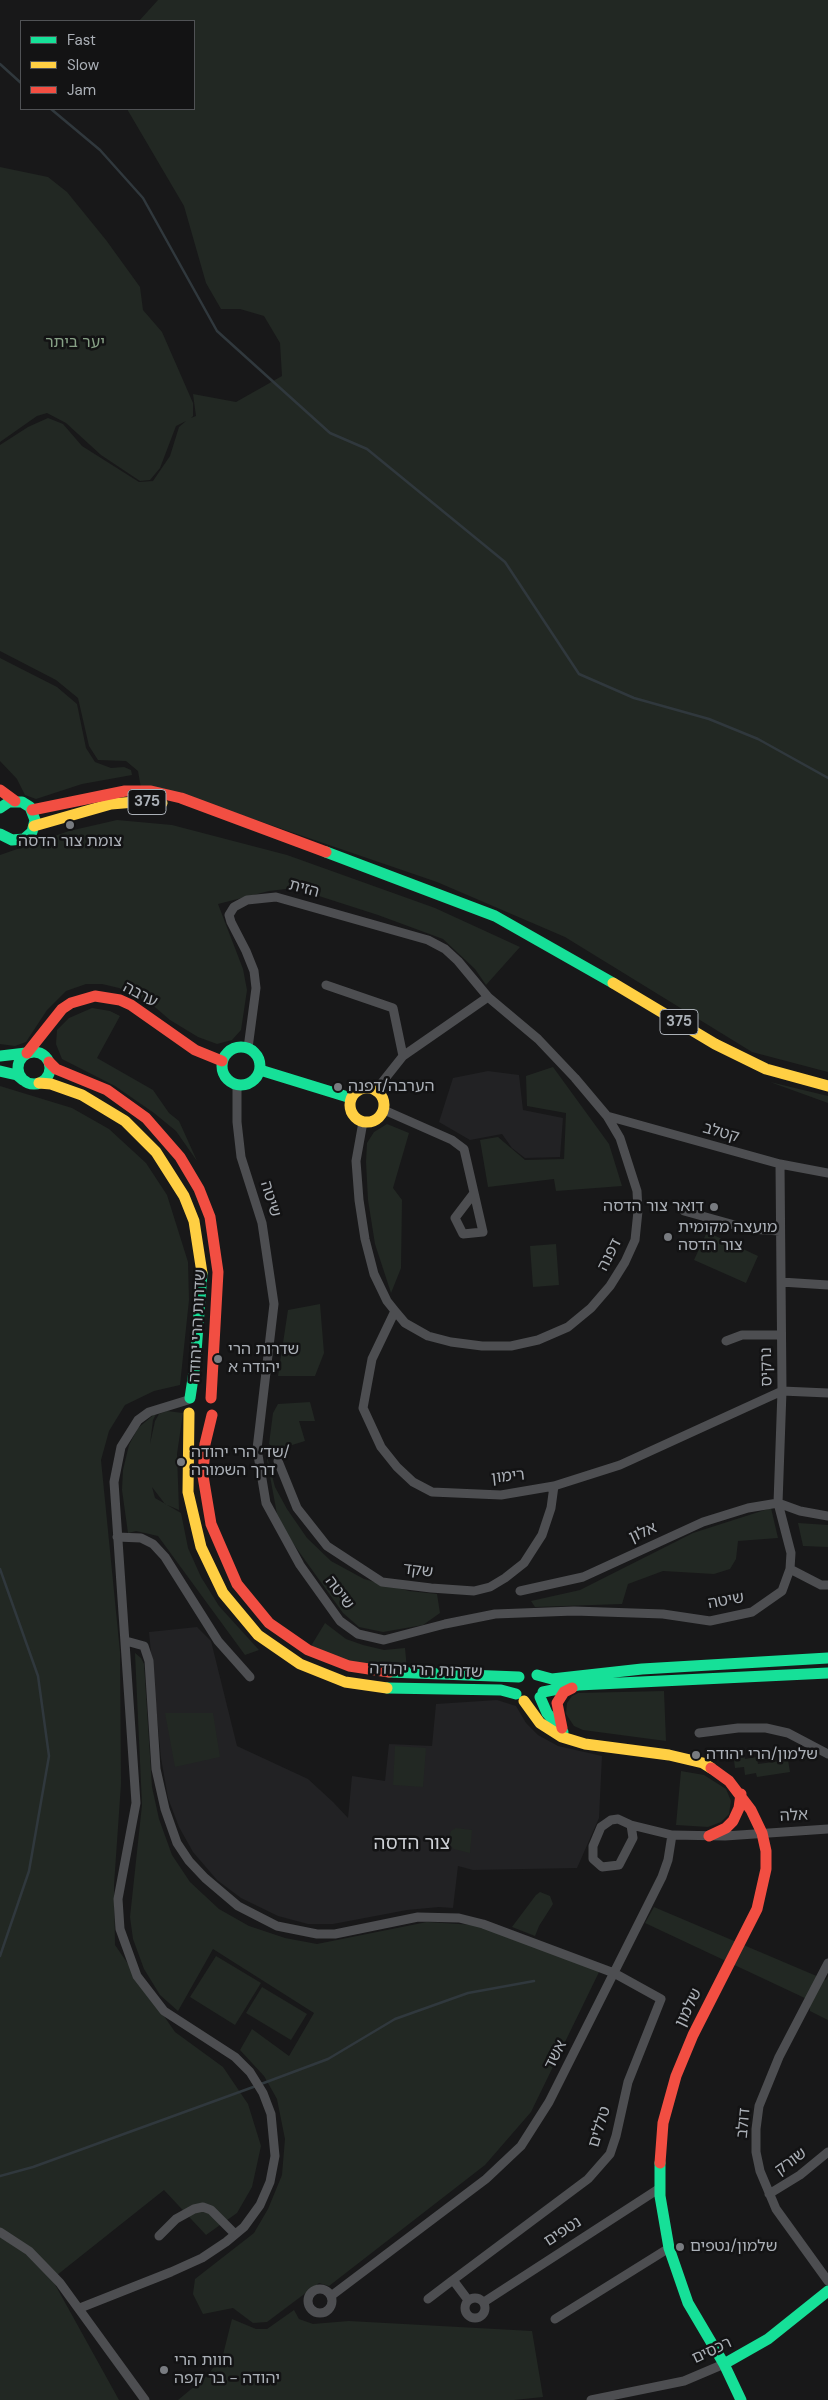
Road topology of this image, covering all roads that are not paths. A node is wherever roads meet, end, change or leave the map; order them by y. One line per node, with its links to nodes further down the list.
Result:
1 (0, 790): 2 (street)
2 (15, 801): 3 (street); 4 (street)
3 (0, 808)
4 (32, 810): 5 (street); 6 (street, 375)
5 (34, 826): 6 (street, 375); 7 (street, 375)
6 (261, 827): 22 (street, 375)
7 (2, 837)
8 (326, 985): 14 (street)
9 (488, 997): 11 (street, הזית); 14 (street); 26 (street, דפנה)
10 (46, 1030): 12 (street, ערבה); 15 (street); 16 (street, ערבה)
11 (248, 1048): 16 (street); 17 (street)
12 (26, 1053): 13 (street); 15 (street); 19 (street)
13 (0, 1056)
14 (402, 1056): 23 (street)
15 (48, 1060): 20 (street); 40 (street, שדרות הרי יהודה)
16 (222, 1061): 21 (street)
17 (260, 1070): 21 (street); 24 (street)
18 (0, 1071): 19 (street)
19 (24, 1081): 20 (street)
20 (39, 1083): 41 (street, שדרות הרי יהודה)
21 (237, 1085): 48 (street, שיטה)
22 (828, 1086)
23 (376, 1090): 24 (street); 25 (street)
24 (351, 1098): 27 (street)
25 (384, 1110): 27 (street); 30 (street)
26 (607, 1116): 28 (street, קטלב); 35 (street, דפנה)
27 (363, 1122): 35 (street, דפנה)
28 (780, 1164): 29 (street, קטלב); 32 (street, נרקיס)
29 (828, 1173)
30 (474, 1193)
31 (684, 1210): 32 (street)
32 (780, 1231): 33 (street, נרקיס)
33 (781, 1282): 34 (street); 36 (street, נרקיס)
34 (828, 1285)
35 (395, 1311): 44 (street, רימון)
36 (782, 1335): 37 (street); 38 (street, נרקיס)
37 (726, 1341)
38 (782, 1391): 39 (street); 44 (street, רימון); 45 (street, נרקיס)
39 (828, 1393)
40 (211, 1398): 41 (street); 42 (street)
41 (189, 1406): 42 (street); 47 (street); 59 (street, שדרות הרי יהודה)
42 (212, 1415): 56 (street, שדרות הרי יהודה)
43 (278, 1461): 44 (street, שקד)
44 (554, 1486)
45 (778, 1503): 46 (street); 48 (street, שיטה); 50 (street, אלון)
46 (828, 1516)
47 (117, 1537): 51 (street); 55 (street)
48 (790, 1569): 49 (street)
49 (828, 1585)
50 (520, 1591)
51 (126, 1642): 73 (street); 78 (street)
52 (828, 1658): 54 (street, שדרות הרי יהודה)
53 (828, 1673): 57 (street, שדרות הרי יהודה)
54 (537, 1675): 56 (street, שדרות הרי יהודה); 58 (street)
55 (250, 1677)
56 (519, 1677): 59 (street)
57 (578, 1686): 58 (street, שדרות הרי יהודה); 60 (street)
58 (542, 1694): 59 (street, שדרות הרי יהודה); 60 (street, שלמון)
59 (520, 1698): 62 (street, שלמון)
60 (563, 1732): 62 (street, שלמון)
61 (699, 1733): 63 (street)
62 (585, 1744): 64 (street, שלמון)
63 (828, 1754)
64 (741, 1794): 68 (street, שלמון); 70 (street)
65 (632, 1825): 67 (street); 71 (street); 71 (street)
66 (828, 1829): 68 (street, אלה)
67 (650, 1830): 69 (street); 71 (street)
68 (762, 1833): 70 (street); 75 (street, שלמון)
69 (672, 1836): 70 (street); 73 (street, אשד)
70 (709, 1836)
71 (633, 1838)
72 (828, 1963): 76 (street, דולב)
73 (614, 1972): 81 (street, טללים); 84 (street, אשד)
74 (828, 2152): 76 (street, שורק)
75 (660, 2188): 80 (street, שלמון); 87 (street, נטפים)
76 (769, 2194): 82 (street, דולב)
77 (0, 2232): 88 (street)
78 (235, 2234): 79 (street); 88 (street)
79 (159, 2236)
80 (669, 2248): 89 (street); 90 (street, שלמון)
81 (453, 2280): 85 (street, טללים); 86 (street)
82 (828, 2281)
83 (828, 2291): 90 (street, רכסים)
84 (331, 2296)
85 (428, 2299)
86 (468, 2300): 87 (street); 87 (street, נטפים)
87 (484, 2302)
88 (80, 2308): 91 (street)
89 (555, 2319)
90 (724, 2364): 92 (street, רכסים); 93 (street, שלמון)
91 (145, 2400)
92 (591, 2400)
93 (741, 2400)

